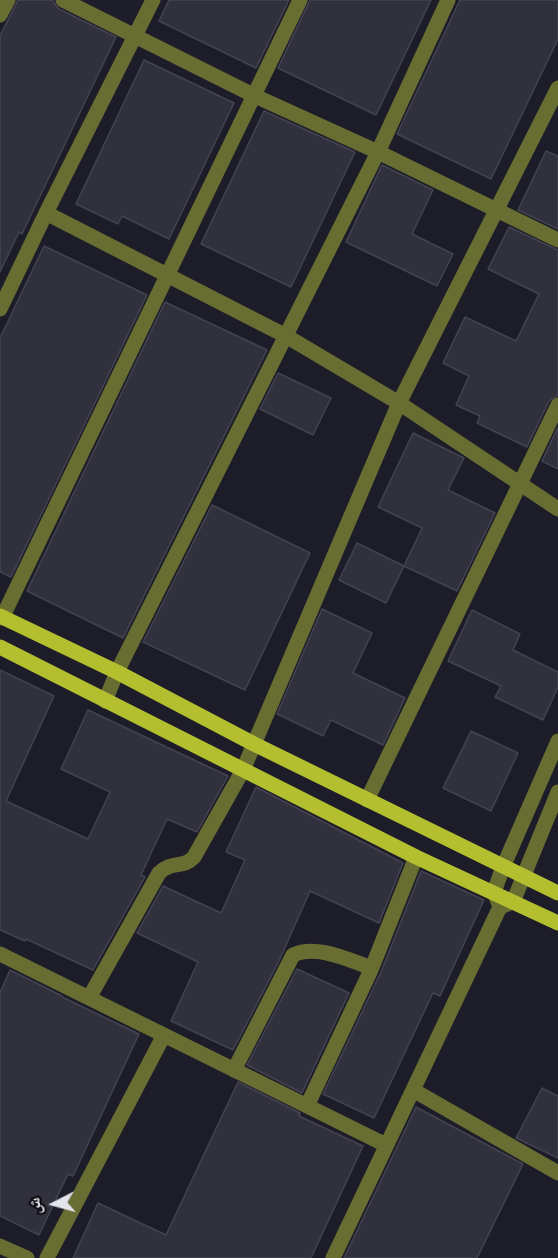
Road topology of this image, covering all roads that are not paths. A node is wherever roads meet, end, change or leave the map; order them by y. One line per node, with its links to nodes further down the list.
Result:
1 (8, 0): 6 (street)
2 (63, 0): 7 (street)
3 (153, 0): 7 (street)
4 (300, 0): 9 (street)
5 (448, 0): 10 (street)
6 (0, 15)
7 (135, 36): 9 (street); 12 (street)
8 (558, 88): 11 (street)
9 (255, 96): 10 (street); 14 (street)
10 (378, 152): 11 (street); 16 (street)
11 (496, 211): 13 (street); 17 (street)
12 (46, 213): 14 (street); 15 (street)
13 (558, 240)
14 (168, 274): 16 (street); 21 (street)
15 (0, 309)
16 (286, 336): 17 (street); 23 (street)
17 (399, 403): 19 (street); 26 (street)
18 (558, 405): 19 (street)
19 (521, 483): 20 (street); 29 (street)
20 (558, 509)
21 (1, 617): 23 (main road)
22 (0, 647): 24 (main road)
23 (117, 672): 24 (street); 26 (main road)
24 (105, 701): 27 (main road)
25 (558, 741): 31 (street)
26 (254, 744): 27 (street); 29 (main road)
27 (243, 770): 30 (main road); 39 (street)
28 (558, 792): 32 (street)
29 (367, 800): 31 (main road)
30 (416, 857): 33 (main road); 38 (street)
31 (503, 867): 32 (main road); 33 (street)
32 (524, 876): 34 (main road); 35 (street)
33 (494, 892): 35 (main road)
34 (558, 893)
35 (506, 905): 36 (main road); 42 (street)
36 (558, 924)
37 (0, 954): 39 (street)
38 (372, 968): 41 (street); 43 (street)
39 (89, 998): 40 (street)
40 (164, 1035): 41 (street); 48 (street)
41 (234, 1070): 43 (street)
42 (413, 1090): 44 (street); 45 (street)
43 (307, 1106): 44 (street)
44 (386, 1145): 49 (street)
45 (558, 1173)
46 (0, 1246): 47 (street)
47 (27, 1258)
48 (47, 1258)
49 (333, 1258)

